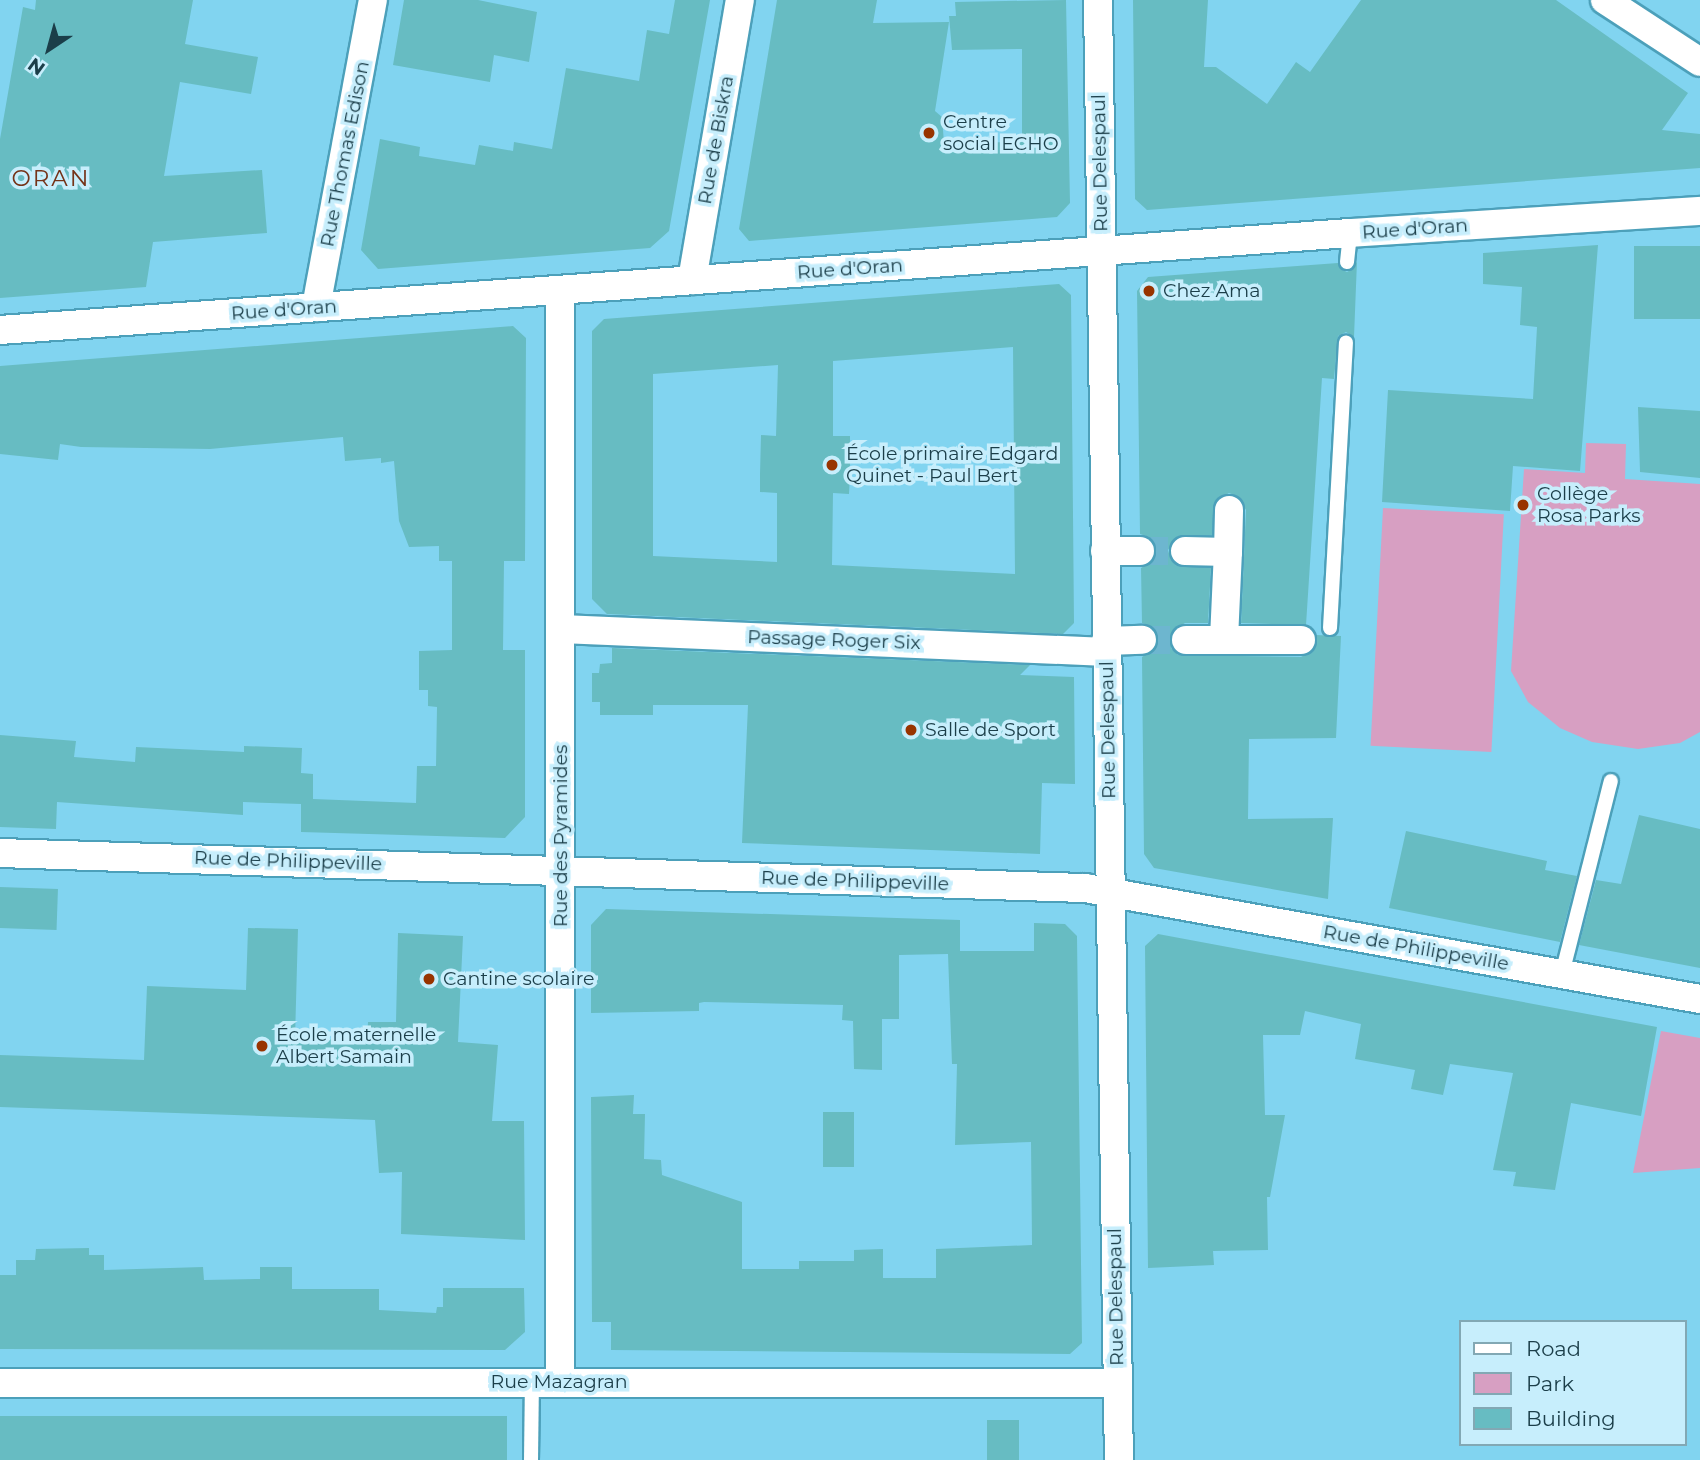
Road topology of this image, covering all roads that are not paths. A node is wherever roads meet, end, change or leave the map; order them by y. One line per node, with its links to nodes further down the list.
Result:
1 (373, 0): 12 (street, Rue Thomas Edison)
2 (740, 0): 10 (street, Rue de Biskra)
3 (1098, 0): 8 (street, Rue Delespaul)
4 (1605, 0): 5 (street)
5 (1700, 62)
6 (1700, 211): 7 (street, Rue d'Oran)
7 (1350, 233): 8 (street, Rue d'Oran); 9 (lane)
8 (1101, 251): 10 (street, Rue d'Oran); 16 (street, Rue Delespaul)
9 (1347, 262)
10 (692, 280): 11 (street, Rue d'Oran)
11 (560, 290): 12 (street, Rue d'Oran); 21 (street, Rue des Pyramides)
12 (316, 307): 13 (street, Rue d'Oran)
13 (0, 330)
14 (1346, 342): 20 (lane)
15 (1229, 510): 19 (street)
16 (1105, 551): 17 (street); 26 (street, Rue Delespaul)
17 (1140, 551)
18 (1185, 551): 19 (street)
19 (1228, 552): 22 (street)
20 (1330, 628)
21 (561, 629): 26 (street, Passage Roger Six); 29 (street, Rue des Pyramides)
22 (1224, 639): 24 (street); 25 (street)
23 (1142, 640): 26 (street, Passage Roger Six)
24 (1186, 640)
25 (1301, 640)
26 (1107, 646): 30 (street, Rue Delespaul)
27 (1611, 781): 31 (lane)
28 (0, 852): 29 (street, Rue de Philippeville)
29 (560, 870): 30 (street, Rue de Philippeville); 34 (street, Rue des Pyramides)
30 (1111, 892): 31 (street, Rue de Philippeville); 35 (street, Rue Delespaul)
31 (1562, 974): 32 (street, Rue de Philippeville)
32 (1700, 999)
33 (532, 1382): 34 (street, Rue Mazagran); 36 (street, Rue Mazagran); 37 (lane)
34 (561, 1382): 35 (street, Rue Mazagran)
35 (1118, 1382): 38 (street, Rue Delespaul)
36 (0, 1383)
37 (531, 1460)
38 (1119, 1460)

